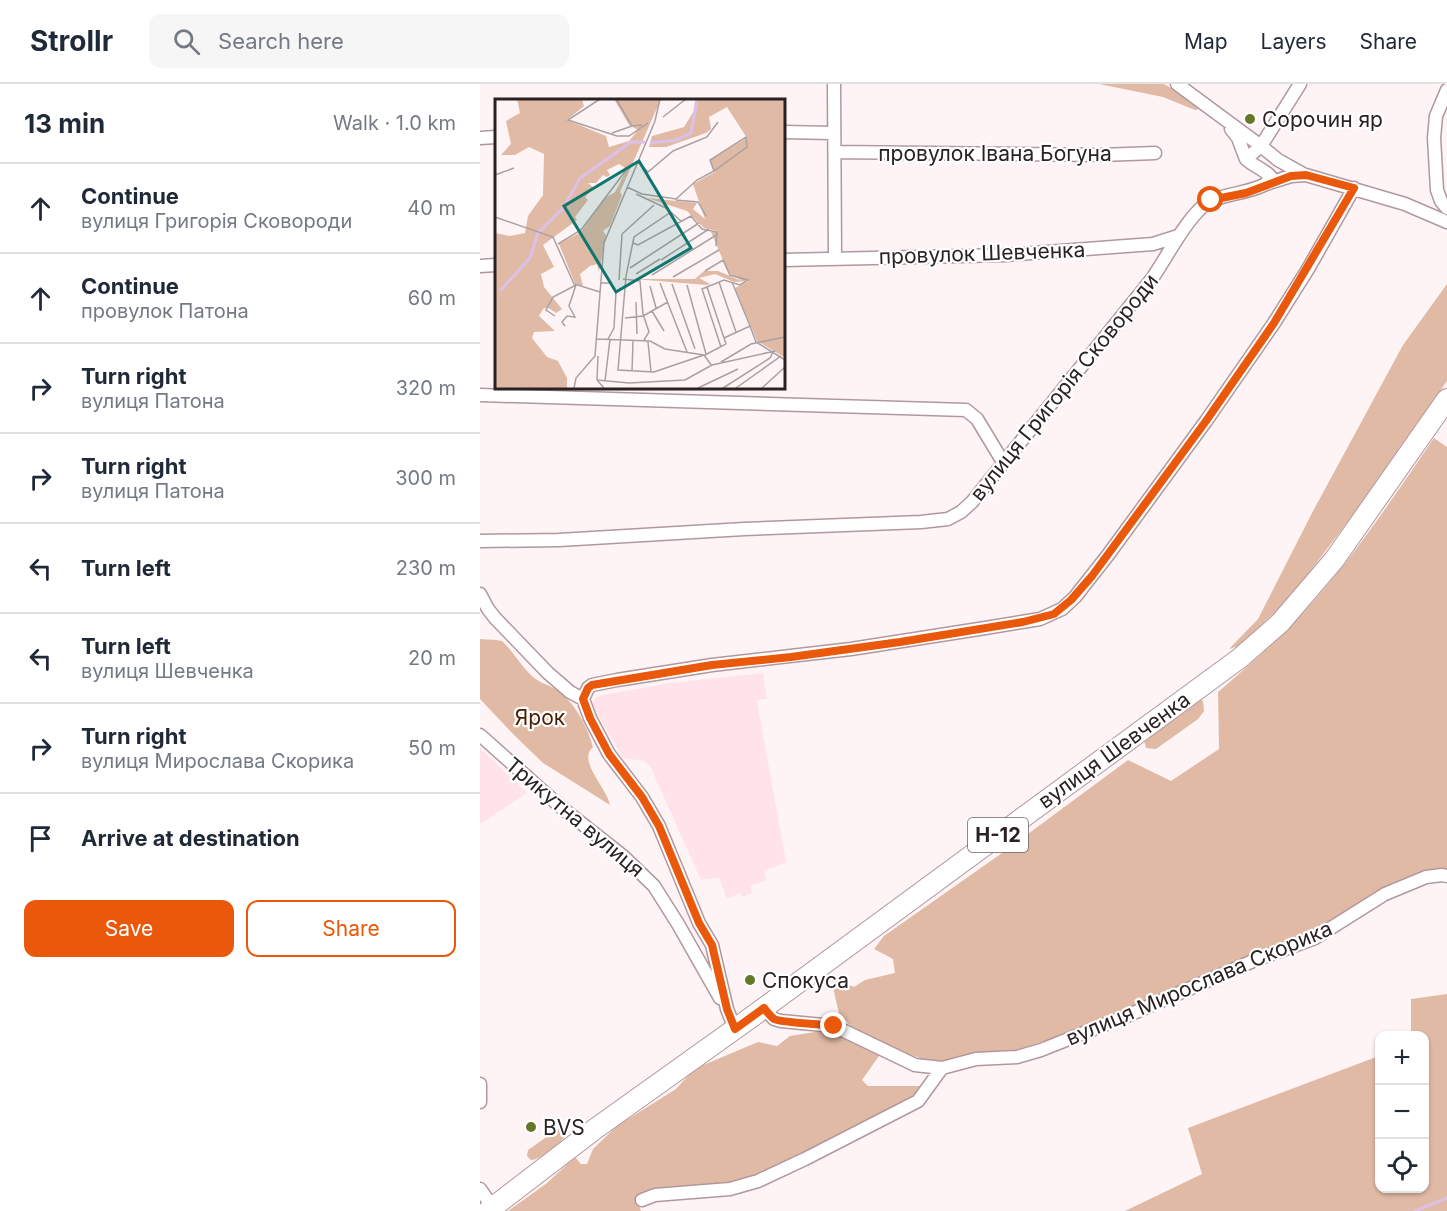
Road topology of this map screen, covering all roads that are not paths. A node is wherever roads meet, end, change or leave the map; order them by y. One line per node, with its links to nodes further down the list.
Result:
1 (834, 84): 7 (street)
2 (1177, 84): 5 (street)
3 (1300, 84): 10 (street)
4 (1447, 90): 17 (street)
5 (1215, 114): 10 (street); 13 (street)
6 (784, 132): 7 (street)
7 (832, 133): 11 (street)
8 (495, 137): 9 (street)
9 (480, 138)
10 (1261, 146): 13 (street); 14 (street)
11 (835, 152): 12 (street, провулок Івана Богуна); 20 (street)
12 (1155, 153)
13 (1246, 159): 15 (street)
14 (1306, 175): 15 (street, вулиця Григорія Сковороди); 16 (street)
15 (1266, 184): 19 (street, вулиця Григорія Сковороди)
16 (1354, 188): 18 (street); 29 (street)
17 (1447, 208)
18 (1447, 222)
19 (1178, 236): 20 (street, провулок Шевченка); 26 (street, вулиця Григорія Сковороди)
20 (835, 258): 21 (street, провулок Шевченка)
21 (784, 260)
22 (495, 265): 23 (street)
23 (480, 266)
24 (480, 395): 26 (street)
25 (1447, 399): 32 (main road, вулиця Шевченка / Н-12)
26 (1003, 462): 27 (street, вулиця Григорія Сковороди)
27 (480, 541)
28 (480, 594): 29 (street)
29 (583, 699): 33 (street)
30 (480, 735): 33 (street, Трикутна вулиця)
31 (1447, 876): 34 (street, вулиця Мирослава Скорика)
32 (764, 1008): 33 (main road, вулиця Шевченка / Н-12); 34 (street, вулиця Мирослава Скорика)
33 (735, 1029): 39 (main road, вулиця Шевченка / Н-12)
34 (942, 1068): 38 (street)
35 (480, 1084): 36 (street)
36 (480, 1102)
37 (480, 1189): 39 (street)
38 (642, 1200)
39 (490, 1209)

